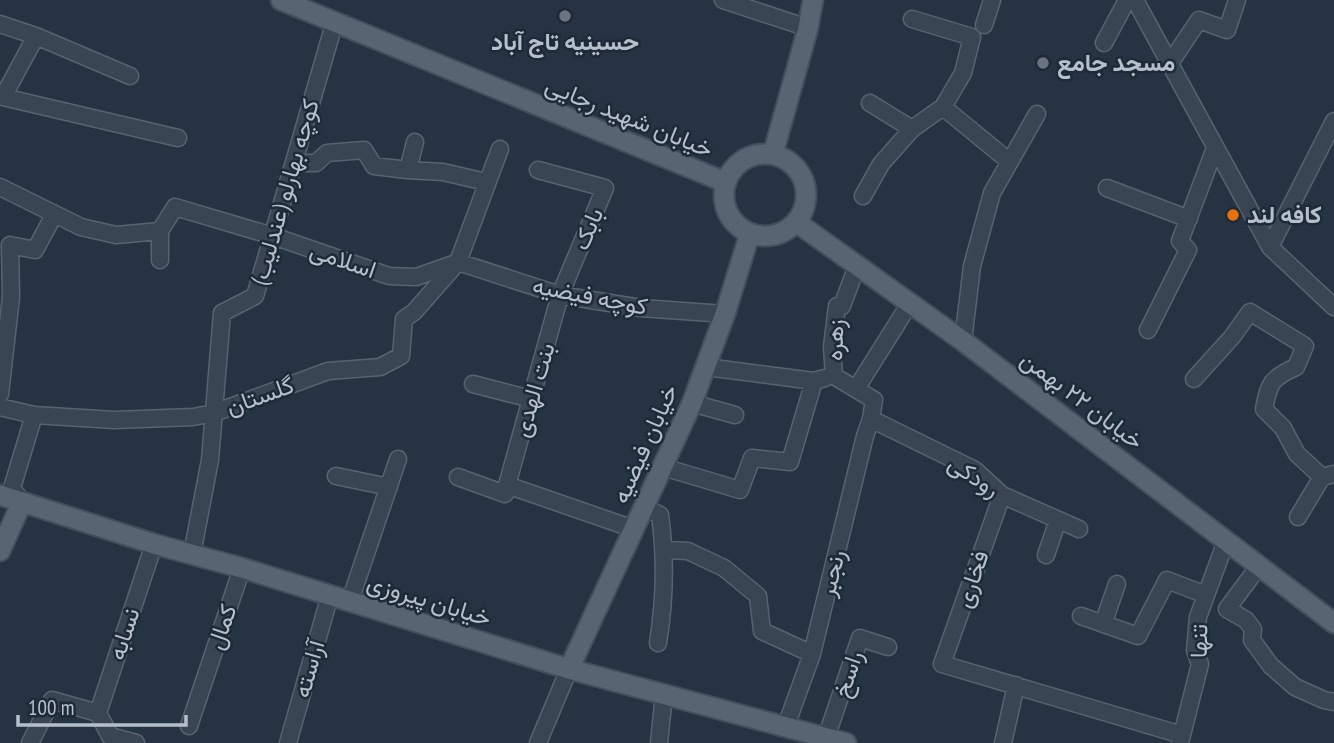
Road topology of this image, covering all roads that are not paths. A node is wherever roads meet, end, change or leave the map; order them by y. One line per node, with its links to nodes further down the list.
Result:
1 (281, 0): 8 (main road, خیابان شهید رجایی)
2 (723, 0): 13 (street)
3 (813, 0): 13 (main road)
4 (992, 0): 12 (street)
5 (1127, 0): 15 (street)
6 (1135, 0): 16 (street)
7 (1237, 0): 16 (street)
8 (304, 4): 10 (main road, خیابان شهید رجایی)
9 (912, 19): 19 (street)
10 (335, 21): 30 (street, کوچه بهارلو (عندلیب)); 34 (main road, خیابان شهید رجایی)
11 (0, 24): 14 (street)
12 (985, 25)
13 (808, 28): 28 (main road)
14 (36, 36): 17 (street); 23 (street)
15 (1104, 43)
16 (1170, 63): 25 (street)
17 (130, 76)
18 (870, 103): 22 (street)
19 (943, 107): 22 (street); 29 (street)
20 (1037, 114): 29 (street)
21 (1334, 121): 27 (street)
22 (912, 129): 37 (street)
23 (178, 138)
24 (415, 142): 31 (street)
25 (1215, 148): 39 (street); 44 (street)
26 (500, 149): 33 (street)
27 (1328, 149): 44 (street)
28 (773, 154): 34 (main road); 40 (main road)
29 (1010, 162): 54 (street)
30 (294, 163): 31 (street); 43 (street, کوچه بهارلو (عندلیب))
31 (408, 170): 33 (street)
32 (538, 170): 48 (street, بابک)
33 (486, 182): 46 (street)
34 (726, 182): 42 (main road)
35 (0, 187): 38 (street)
36 (1107, 188): 39 (street)
37 (863, 196)
38 (54, 215): 41 (street); 49 (street)
39 (1189, 219): 53 (street)
40 (796, 222): 42 (main road); 47 (main road, خیابان ۲۲ بهمن)
41 (160, 231): 43 (street, اسلامی); 45 (street)
42 (750, 233): 52 (main road, خیابان فیضیه)
43 (273, 236): 46 (street, اسلامی); 65 (street, کوچه بهارلو (عندلیب))
44 (1270, 247): 51 (street)
45 (160, 260)
46 (458, 262): 48 (street, کوچه فیضیه); 65 (street, گلستان)
47 (856, 265): 50 (main road, خیابان ۲۲ بهمن); 56 (street, زهره)
48 (560, 295): 52 (street, کوچه فیضیه); 62 (street, بنت الهدی)
49 (6, 296): 61 (street)
50 (909, 303): 54 (main road, خیابان ۲۲ بهمن); 60 (street)
51 (1334, 307)
52 (725, 314): 55 (main road, خیابان فیضیه)
53 (1148, 330)
54 (963, 341): 84 (main road, خیابان ۲۲ بهمن)
55 (706, 367): 58 (street, زهره); 63 (main road, خیابان فیضیه)
56 (834, 376): 58 (street, زهره); 60 (street)
57 (1194, 379): 72 (street)
58 (814, 381): 70 (street)
59 (473, 384): 62 (street)
60 (856, 389): 68 (street)
61 (0, 394)
62 (531, 399): 74 (street, بنت الهدی)
63 (692, 403): 67 (street); 70 (main road, خیابان فیضیه)
64 (0, 407): 66 (street, گلستان)
65 (214, 413): 66 (street, گلستان); 88 (street, کوچه بهارلو (عندلیب))
66 (34, 415): 78 (street)
67 (735, 415)
68 (871, 419): 77 (street, رودکی); 102 (street, رنجبر)
69 (398, 458): 75 (street)
70 (663, 467): 79 (main road, خیابان فیضیه)
71 (336, 476): 75 (street)
72 (1328, 476): 80 (street)
73 (458, 477): 74 (street)
74 (507, 485): 82 (street)
75 (389, 487): 95 (street)
76 (0, 495): 78 (main road, خیابان پیروزی)
77 (1002, 495): 81 (street, رودکی); 104 (street, فخاری)
78 (22, 502): 85 (main road, خیابان پیروزی); 87 (main road)
79 (644, 508): 82 (main road, خیابان فیضیه); 86 (street)
80 (1298, 517)
81 (1058, 520): 83 (street, رودکی); 89 (street)
82 (634, 529): 103 (main road, خیابان فیضیه)
83 (1079, 529)
84 (1226, 541): 90 (main road, خیابان ۲۲ بهمن); 94 (street, تنها)
85 (154, 544): 88 (main road, خیابان پیروزی); 107 (street, نسابه)
86 (665, 550): 100 (street); 102 (street)
87 (0, 551)
88 (192, 554): 91 (main road, خیابان پیروزی)
89 (1046, 555)
90 (1259, 566): 96 (street); 98 (main road, خیابان ۲۲ بهمن)
91 (242, 568): 93 (main road, خیابان پیروزی); 108 (street, کمال)
92 (1117, 584): 99 (street)
93 (330, 595): 95 (main road, خیابان پیروزی); 114 (street, آراسته)
94 (1205, 598): 96 (street); 99 (street); 111 (street, تنها)
95 (350, 601): 103 (main road, خیابان پیروزی)
96 (1227, 609): 106 (street)
97 (1080, 616): 99 (street)
98 (1334, 623)
99 (1103, 624)
100 (658, 643)
101 (888, 647): 110 (street, راسخ)
102 (812, 654): 109 (street, رنجبر)
103 (569, 669): 105 (main road, خیابان پیروزی); 115 (street)
104 (1016, 685): 111 (street); 118 (street)
105 (664, 694): 109 (main road, خیابان پیروزی); 116 (street)
106 (1334, 702)
107 (98, 713): 112 (street); 113 (street)
108 (189, 726)
109 (786, 726): 110 (main road, خیابان پیروزی)
110 (826, 738): 117 (main road, خیابان پیروزی)
111 (1181, 739)
112 (30, 743)
113 (136, 743)
114 (288, 743)
115 (538, 743)
116 (659, 743)
117 (846, 743)
118 (1003, 743)

